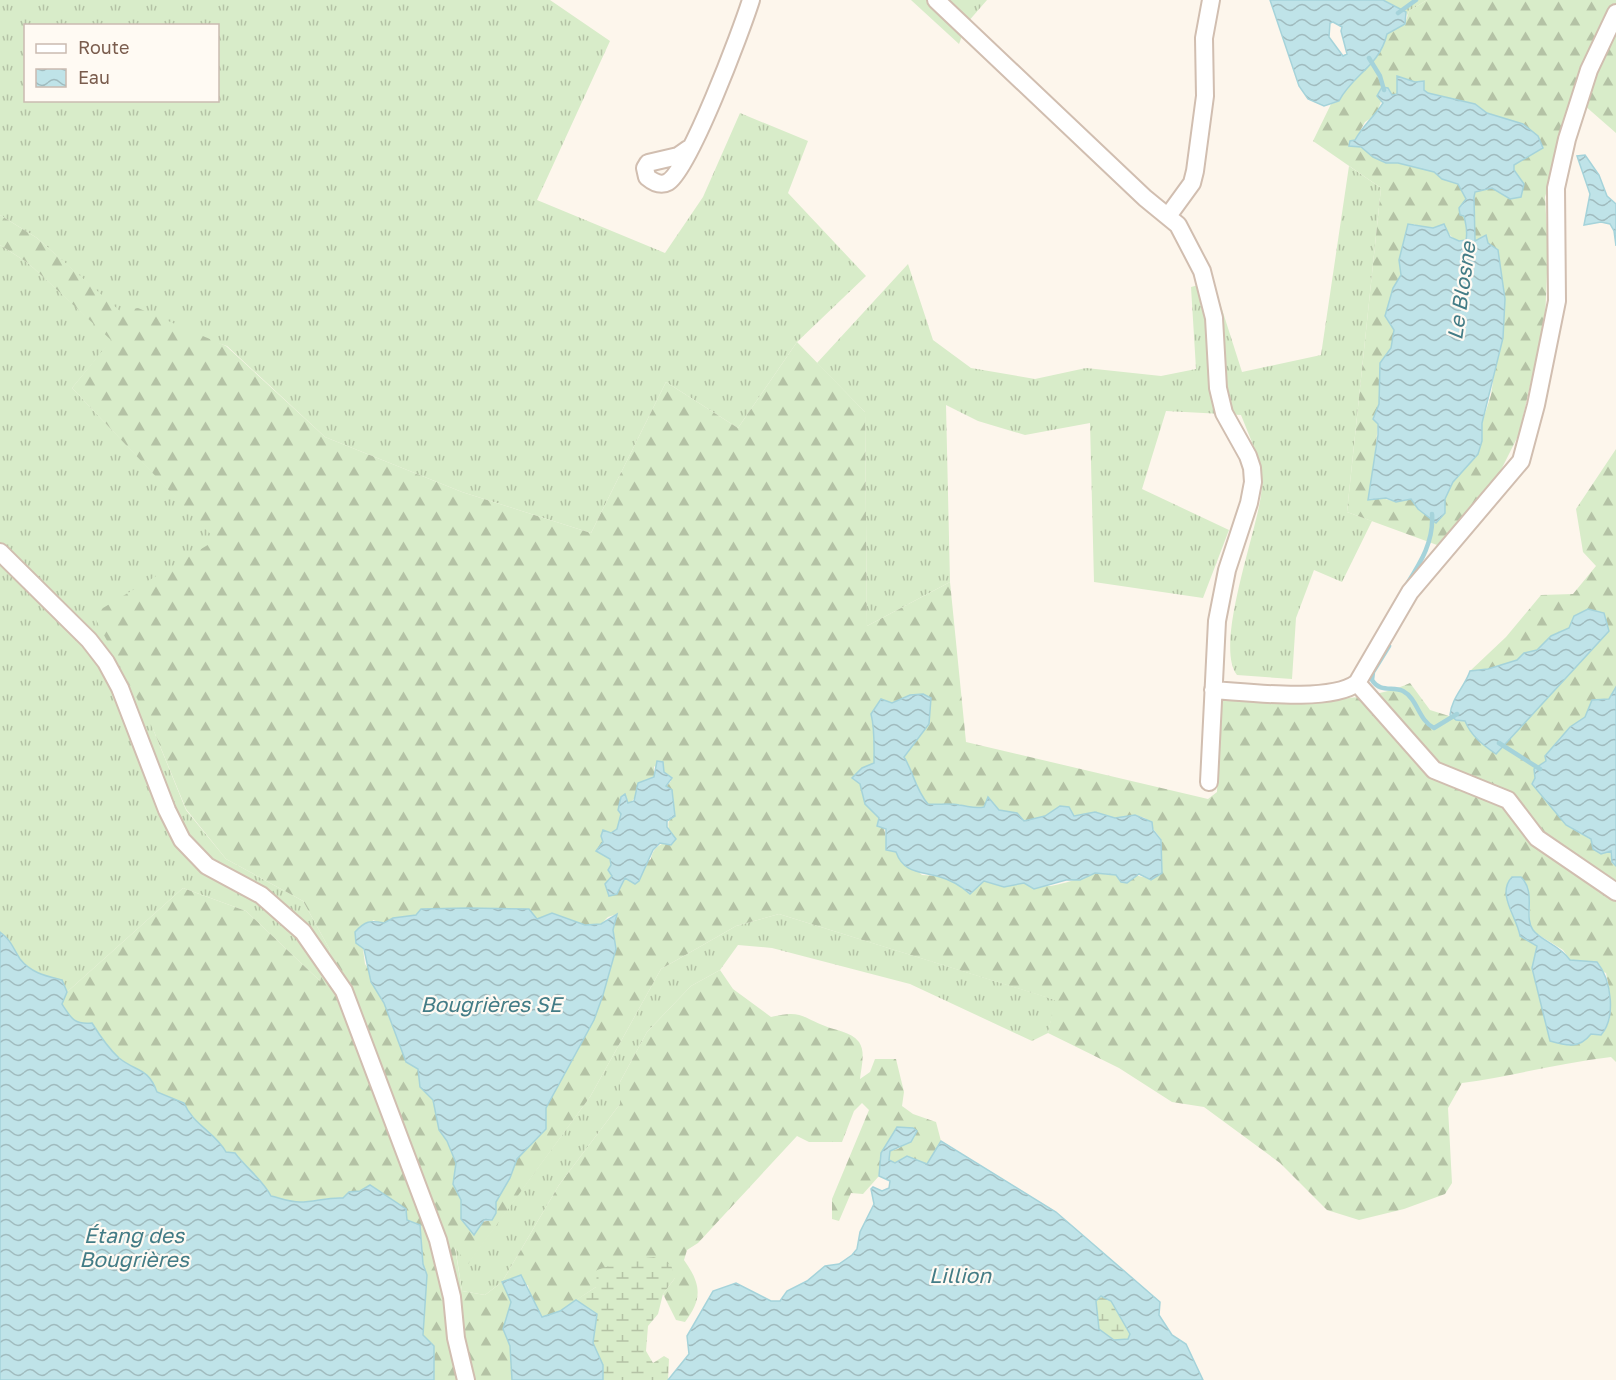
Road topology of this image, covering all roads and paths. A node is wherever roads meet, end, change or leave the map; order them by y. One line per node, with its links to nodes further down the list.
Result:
1 (751, 0): 5 (street)
2 (936, 0): 6 (street)
3 (1211, 0): 6 (street)
4 (1616, 13): 8 (street)
5 (688, 149)
6 (1168, 216): 9 (street)
7 (0, 552): 12 (street)
8 (1357, 683): 9 (street); 11 (street)
9 (1213, 690): 10 (street)
10 (1209, 782)
11 (1616, 892)
12 (466, 1380)

